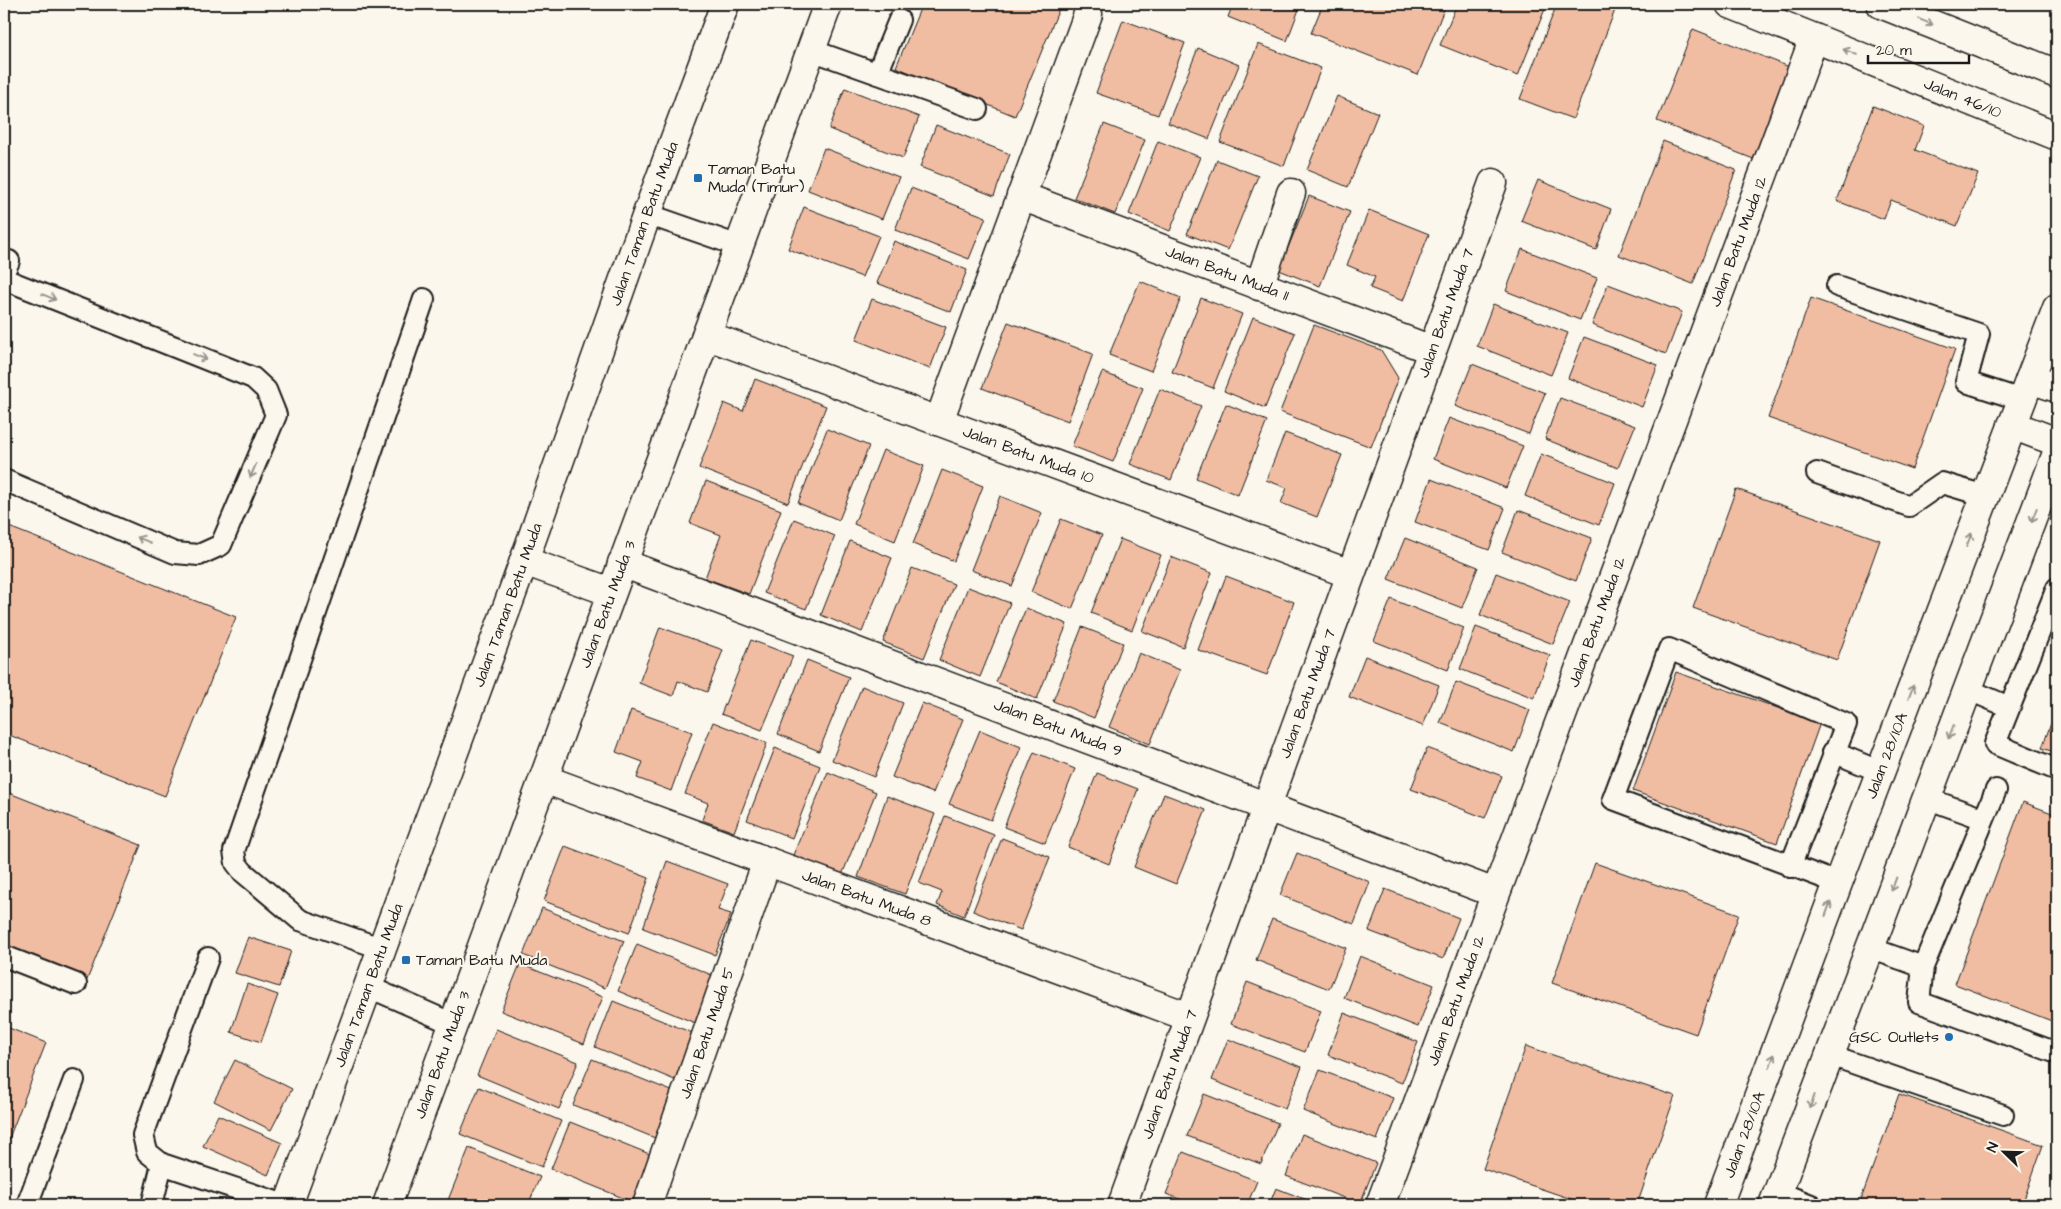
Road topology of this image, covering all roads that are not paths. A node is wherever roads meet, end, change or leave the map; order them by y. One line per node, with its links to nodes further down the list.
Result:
1 (725, 4): 16 (street, Jalan Taman Batu Muda)
2 (828, 4): 8 (street, Jalan Batu Muda 3)
3 (1730, 4): 7 (street, Jalan 46/10)
4 (1881, 4): 10 (street, one-way to 10)
5 (1088, 14): 15 (street)
6 (899, 20): 9 (lane)
7 (1814, 38): 12 (street, Jalan 46/10, one-way to 7); 52 (street, Jalan Batu Muda 12)
8 (811, 50): 9 (lane); 17 (street, Jalan Batu Muda 3)
9 (877, 74): 11 (lane)
10 (2057, 74)
11 (977, 109)
12 (2057, 136)
13 (1493, 183): 24 (street, Jalan Batu Muda 7)
14 (1291, 193): 19 (street)
15 (1021, 196): 19 (street, Jalan Batu Muda 11); 27 (street)
16 (646, 214): 17 (lane); 34 (street, Jalan Taman Batu Muda)
17 (739, 246): 23 (street, Jalan Batu Muda 3)
18 (5, 271): 32 (lane, one-way to 32)
19 (1259, 286): 24 (street, Jalan Batu Muda 11)
20 (1837, 286): 26 (lane)
21 (424, 299): 54 (lane)
22 (2057, 308): 26 (street, Jalan 28/10A)
23 (706, 335): 27 (street, Jalan Batu Muda 10); 35 (street, Jalan Batu Muda 3)
24 (1432, 350): 36 (street, Jalan Batu Muda 7)
25 (2057, 388): 26 (street)
26 (2026, 390): 28 (street, Jalan 28/10A)
27 (939, 421): 36 (street, Jalan Batu Muda 10)
28 (2012, 425): 29 (street); 33 (street, Jalan 28/10A)
29 (2057, 442)
30 (2057, 453): 39 (street, one-way to 39)
31 (1817, 473): 33 (lane)
32 (4, 480)
33 (1985, 496): 43 (street, Jalan 28/10A, one-way to 33)
34 (524, 561): 38 (street); 54 (street, Jalan Taman Batu Muda)
35 (622, 563): 38 (street, Jalan Batu Muda 3); 47 (street, Jalan Batu Muda 9)
36 (1350, 574): 47 (street, Jalan Batu Muda 7)
37 (2057, 588): 40 (lane)
38 (611, 592): 44 (street, Jalan Batu Muda 3)
39 (1967, 689): 40 (lane); 46 (street, one-way to 46)
40 (2009, 707): 42 (lane)
41 (1833, 752): 43 (lane); 50 (lane); 50 (lane)
42 (2057, 770)
43 (1881, 772): 51 (street, Jalan 28/10A)
44 (544, 779): 49 (street, Jalan Batu Muda 8); 61 (street, Jalan Batu Muda 3)
45 (1996, 790): 48 (lane)
46 (1926, 798): 48 (lane); 53 (street, one-way to 53)
47 (1266, 807): 52 (street, Jalan Batu Muda 9); 60 (street, Jalan Batu Muda 7)
48 (1984, 819): 57 (lane)
49 (766, 861): 60 (street, Jalan Batu Muda 8); 72 (street, Jalan Batu Muda 5)
50 (1790, 867): 51 (lane)
51 (1838, 883): 75 (street, Jalan 28/10A, one-way to 51)
52 (1495, 893): 74 (street, Jalan Batu Muda 12)
53 (1870, 948): 57 (lane); 63 (street)
54 (383, 949): 59 (street, Jalan Taman Batu Muda)
55 (4, 956): 58 (lane)
56 (208, 958): 66 (lane)
57 (1923, 967): 62 (lane)
58 (76, 984)
59 (369, 987): 61 (lane); 70 (street, Jalan Taman Batu Muda)
60 (1189, 1017): 73 (street, Jalan Batu Muda 7)
61 (453, 1024): 71 (street, Jalan Batu Muda 3)
62 (2057, 1053)
63 (1830, 1055): 65 (lane); 67 (street, one-way to 67)
64 (74, 1080): 68 (lane)
65 (2004, 1116)
66 (162, 1164): 69 (lane); 70 (lane)
67 (1775, 1199): 76 (lane)
68 (27, 1205)
69 (152, 1205)
70 (287, 1205)
71 (387, 1205)
72 (647, 1205)
73 (1122, 1205)
74 (1380, 1205)
75 (1718, 1205)
76 (1811, 1205)

